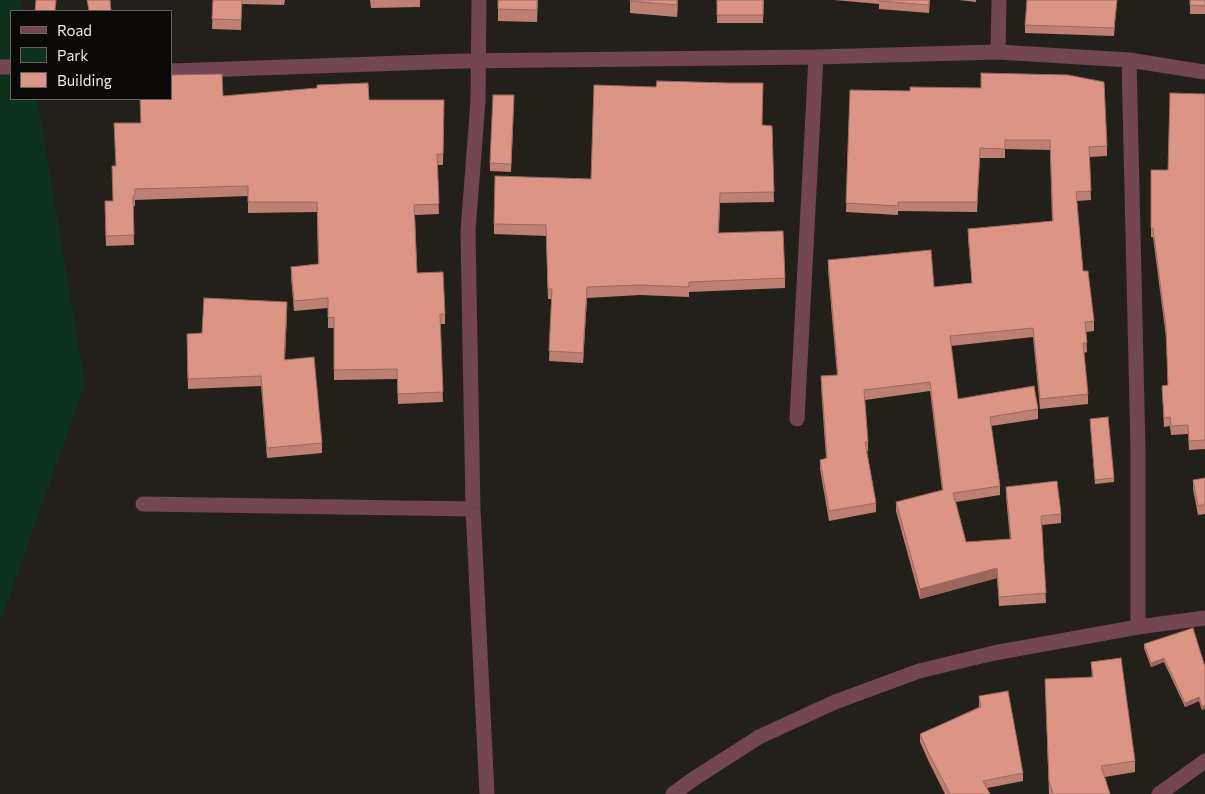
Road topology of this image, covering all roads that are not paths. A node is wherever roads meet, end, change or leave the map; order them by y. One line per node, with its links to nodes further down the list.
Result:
1 (479, 0): 6 (street)
2 (999, 0): 3 (street)
3 (998, 52): 4 (street); 5 (street)
4 (816, 57): 6 (street); 9 (street)
5 (1129, 60): 8 (street); 13 (street)
6 (480, 61): 7 (street); 11 (street)
7 (172, 71)
8 (1205, 72)
9 (797, 419)
10 (143, 504): 11 (street)
11 (473, 509): 15 (street)
12 (1205, 618): 13 (street)
13 (1138, 627): 16 (street)
14 (1205, 761): 17 (street)
15 (487, 794)
16 (673, 794)
17 (1159, 794)

